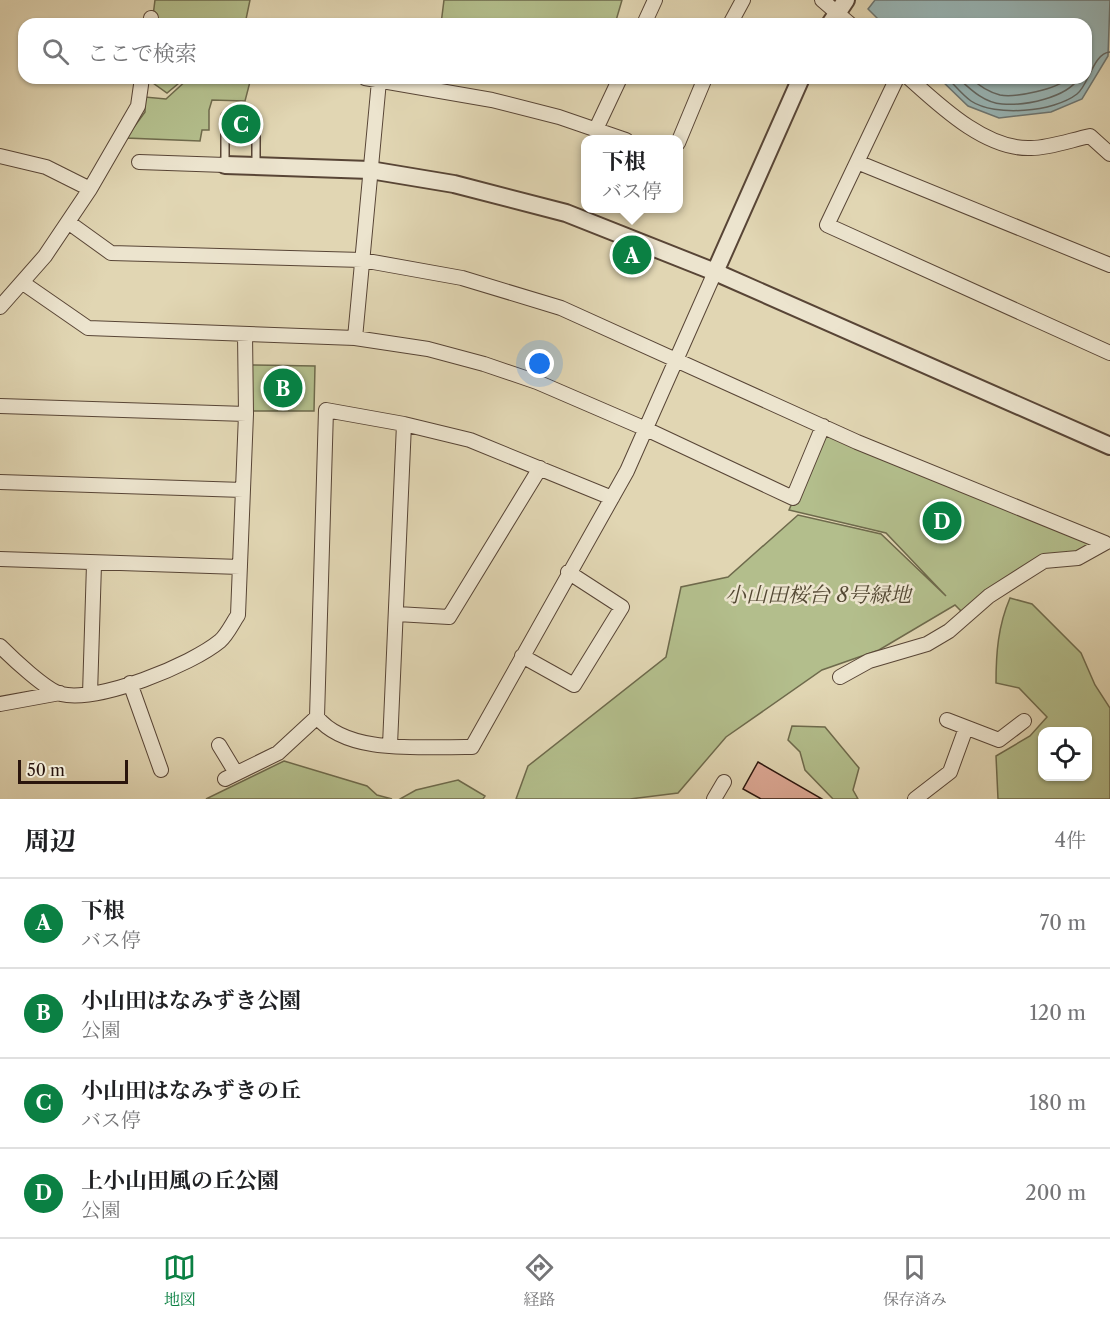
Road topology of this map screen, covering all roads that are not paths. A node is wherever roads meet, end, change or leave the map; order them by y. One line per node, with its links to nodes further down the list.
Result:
1 (655, 0): 5 (street)
2 (742, 0): 6 (street)
3 (822, 0): 4 (street)
4 (838, 12)
5 (647, 18)
6 (733, 18)
7 (141, 84): 25 (street)
8 (372, 84): 24 (street)
9 (396, 84): 15 (street)
10 (617, 84): 15 (street)
11 (703, 84): 17 (street)
12 (798, 84): 29 (street)
13 (894, 84): 21 (street)
14 (916, 84): 18 (street)
15 (596, 129): 16 (street)
16 (612, 135)
17 (681, 135)
18 (1110, 154)
19 (0, 156): 25 (street)
20 (139, 162): 22 (street)
21 (857, 162): 28 (street); 34 (street)
22 (225, 165): 23 (street); 23 (lane)
23 (255, 165): 24 (street)
24 (370, 170): 27 (street); 29 (street)
25 (90, 189): 26 (street)
26 (68, 222): 27 (street); 30 (street)
27 (362, 260): 33 (street); 35 (street)
28 (1110, 265)
29 (715, 272): 35 (street); 41 (street)
30 (23, 283): 31 (street); 32 (street)
31 (0, 308)
32 (245, 334): 33 (street); 37 (street)
33 (355, 338): 40 (street)
34 (1110, 353)
35 (676, 359): 39 (street); 40 (street)
36 (0, 406): 37 (street)
37 (246, 414): 44 (street)
38 (404, 424): 42 (street); 51 (street); 59 (street)
39 (823, 426): 40 (street); 46 (street)
40 (646, 429): 45 (street)
41 (1110, 446)
42 (540, 468): 45 (street); 51 (street)
43 (0, 482): 44 (street)
44 (243, 490): 49 (street)
45 (612, 498): 50 (street)
46 (1107, 543): 54 (street)
47 (0, 559): 48 (street)
48 (94, 564): 49 (street); 57 (street)
49 (240, 567): 55 (street)
50 (568, 572): 53 (street); 53 (street)
51 (397, 614): 64 (street)
52 (0, 646): 56 (street)
53 (522, 656): 64 (street)
54 (840, 677)
55 (130, 683): 57 (street); 65 (street)
56 (60, 693): 57 (street); 58 (street)
57 (90, 694)
58 (0, 704)
59 (317, 717): 63 (street); 64 (street)
60 (946, 720): 62 (street)
61 (1024, 722): 62 (street)
62 (966, 728): 68 (street)
63 (219, 745)
64 (390, 745)
65 (161, 770)
66 (724, 782): 67 (street)
67 (714, 799)
68 (915, 799)

